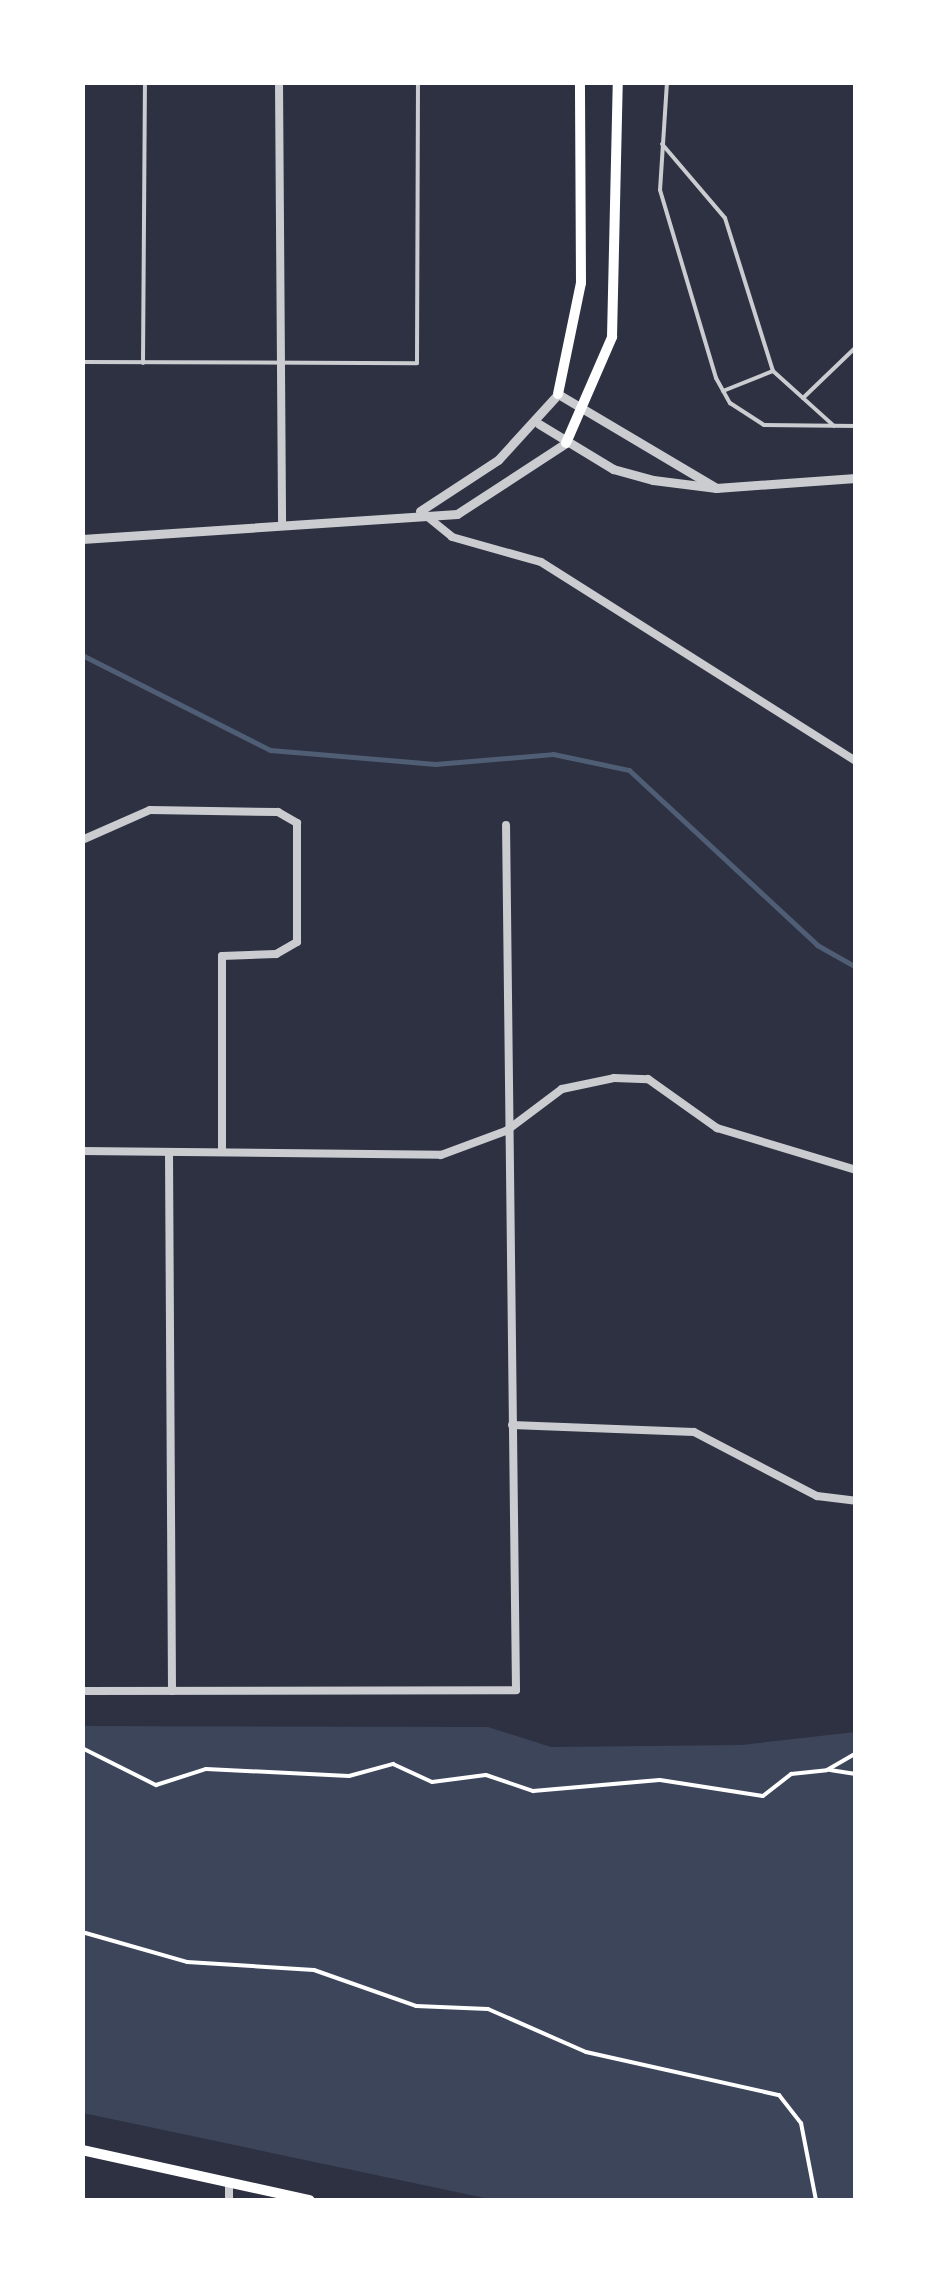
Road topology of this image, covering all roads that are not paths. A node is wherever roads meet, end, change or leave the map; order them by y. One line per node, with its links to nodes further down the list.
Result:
1 (145, 82): 10 (lane)
2 (279, 82): 11 (street)
3 (418, 82): 11 (lane)
4 (580, 82): 14 (main road)
5 (618, 82): 16 (main road)
6 (667, 82): 7 (lane)
7 (662, 144): 12 (lane); 13 (lane)
8 (856, 347): 15 (lane)
9 (82, 362): 10 (lane)
10 (143, 364): 11 (lane)
11 (281, 367): 24 (street)
12 (772, 371): 13 (lane); 15 (lane)
13 (722, 391): 19 (lane)
14 (558, 394): 16 (street); 17 (street)
15 (803, 398): 19 (lane)
16 (587, 410): 20 (main road); 22 (street)
17 (539, 424): 20 (street); 23 (street)
18 (856, 426): 19 (lane)
19 (836, 428)
20 (566, 443): 22 (street); 23 (street)
21 (856, 478): 22 (street)
22 (716, 488)
23 (420, 511): 24 (street); 26 (street)
24 (282, 524): 25 (street)
25 (82, 538)
26 (856, 761)
27 (506, 825): 29 (street)
28 (82, 840): 32 (street)
29 (506, 1132): 32 (street); 33 (street); 34 (street)
30 (82, 1151): 31 (street)
31 (170, 1152): 32 (street); 37 (street)
32 (222, 1152)
33 (856, 1170)
34 (512, 1425): 35 (street); 37 (street)
35 (856, 1501)
36 (82, 1691): 37 (street)
37 (172, 1691)
38 (82, 2150): 39 (main road)
39 (229, 2183): 40 (street); 41 (main road)
40 (229, 2200)
41 (310, 2200)

